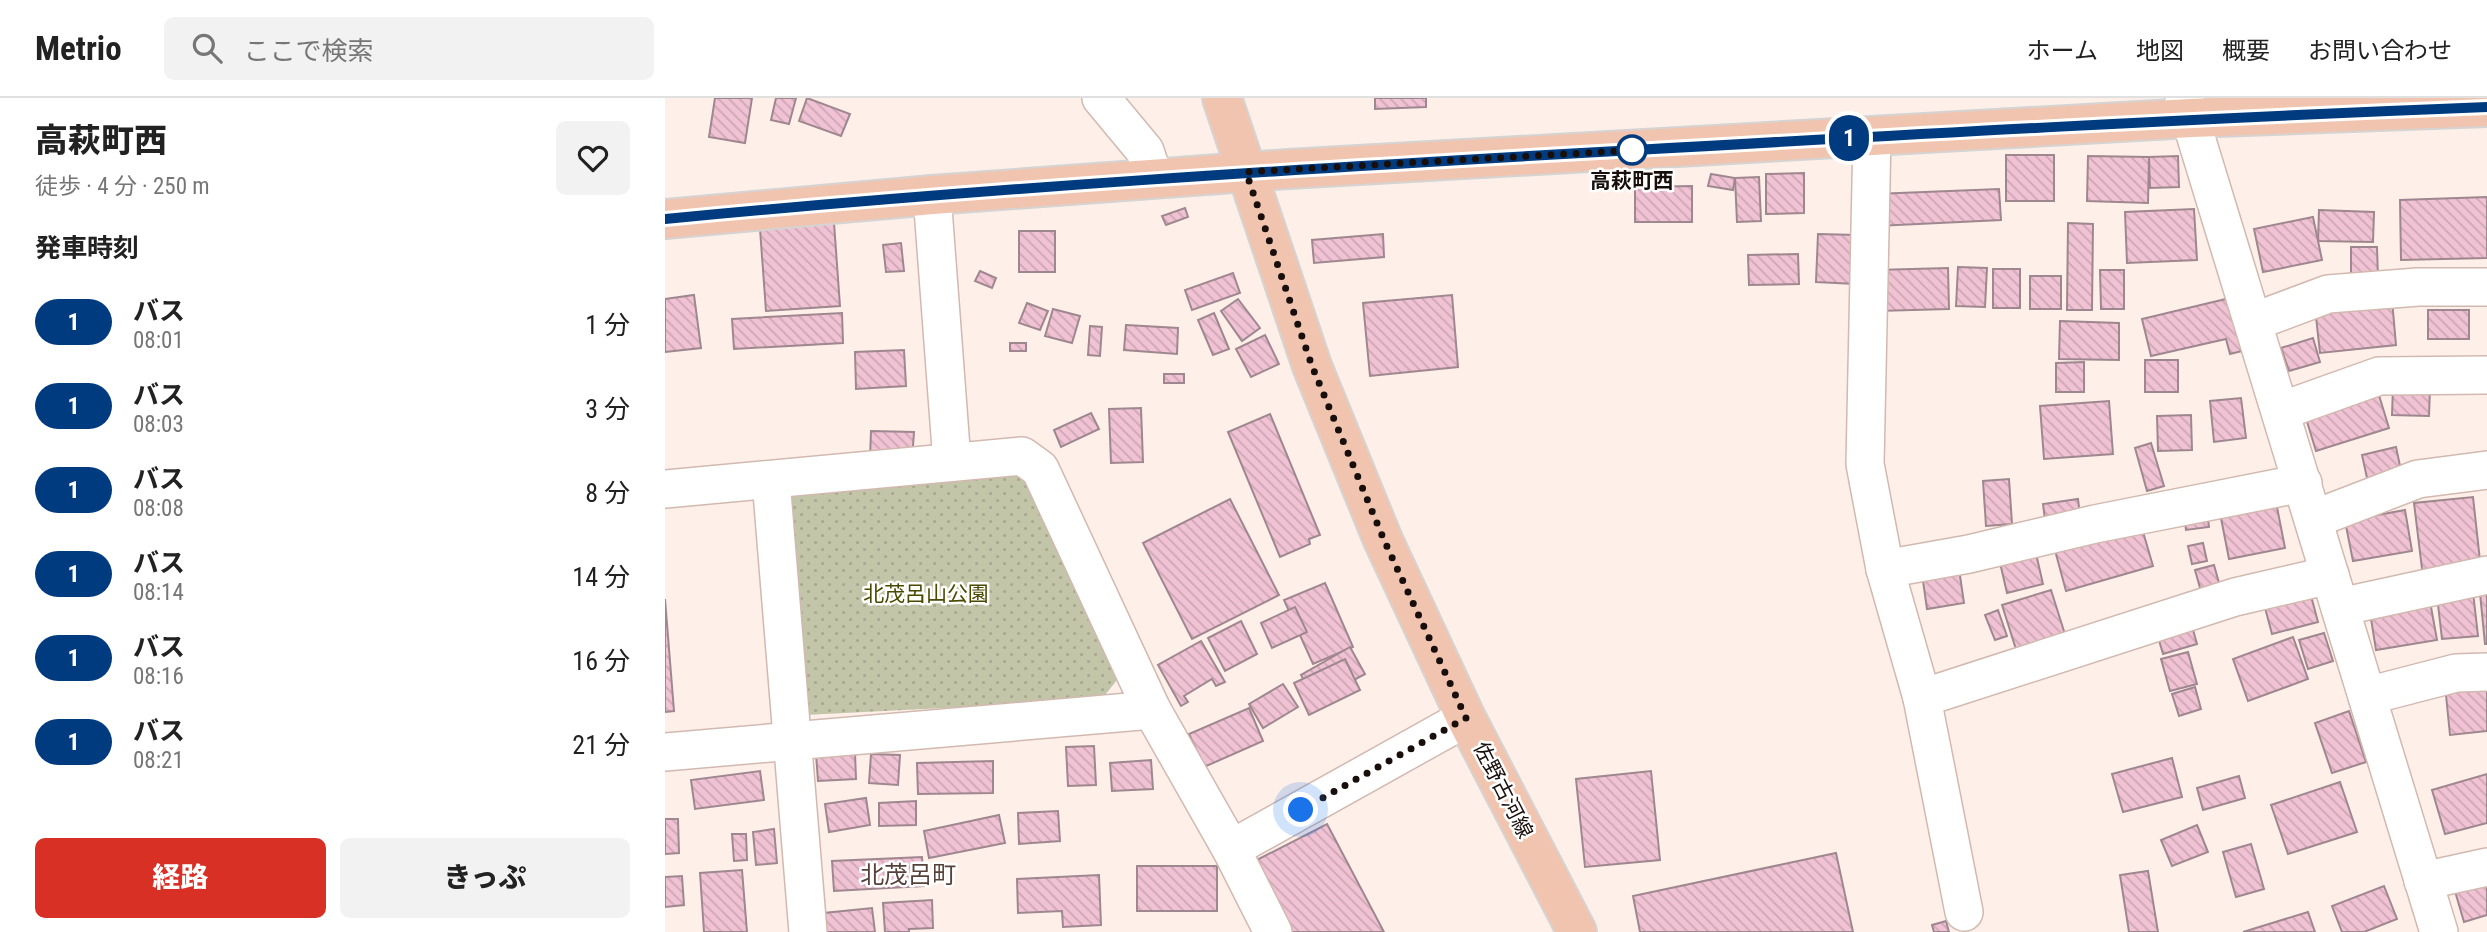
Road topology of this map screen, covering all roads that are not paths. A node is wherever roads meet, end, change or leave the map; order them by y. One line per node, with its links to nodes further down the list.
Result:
1 (1101, 98): 7 (street)
2 (1222, 98): 6 (main road, 佐野古河線)
3 (2487, 107): 4 (main road)
4 (2187, 108): 5 (main road); 11 (street)
5 (1872, 136): 6 (main road); 20 (street)
6 (1246, 172): 7 (main road); 27 (main road, 佐野古河線)
7 (1154, 178): 8 (main road)
8 (932, 195): 9 (main road); 14 (street)
9 (665, 219)
10 (2487, 287): 11 (street)
11 (2253, 322): 13 (street)
12 (2487, 375): 13 (street)
13 (2281, 411): 17 (street)
14 (952, 462): 16 (street); 26 (street)
15 (2487, 470): 19 (street)
16 (771, 480): 18 (street); 28 (street)
17 (2303, 483): 19 (street); 20 (street)
18 (665, 489)
19 (2314, 520): 22 (street)
20 (1885, 569): 25 (street)
21 (2487, 575): 22 (street)
22 (2335, 591): 24 (street); 25 (street)
23 (2487, 672): 24 (street)
24 (2367, 696): 32 (street)
25 (1921, 698): 33 (street)
26 (1152, 710): 28 (street); 30 (street)
27 (1466, 718): 30 (street); 36 (main road, 佐野古河線)
28 (792, 741): 29 (street); 34 (street)
29 (665, 752)
30 (1231, 849): 35 (street)
31 (2487, 867): 32 (street)
32 (2423, 881): 37 (street)
33 (1964, 912)
34 (808, 932)
35 (1273, 932)
36 (1577, 932)
37 (2439, 932)

